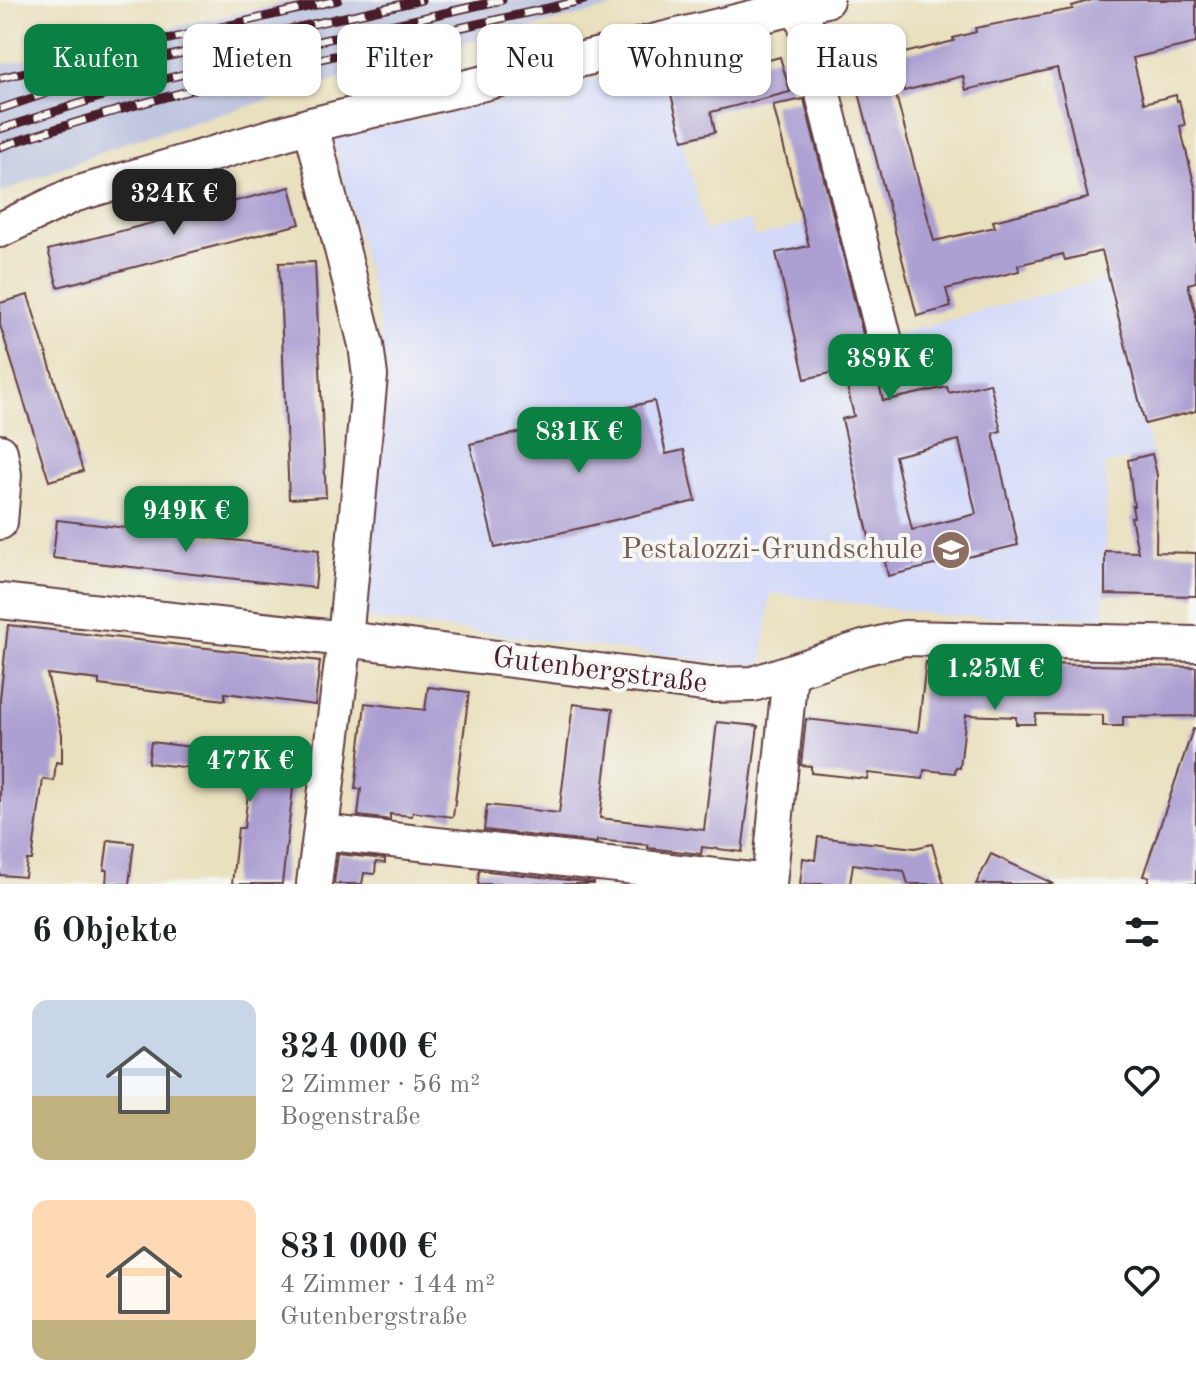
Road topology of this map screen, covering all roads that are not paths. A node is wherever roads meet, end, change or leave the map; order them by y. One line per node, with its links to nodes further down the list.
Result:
1 (813, 4): 2 (street); 4 (street)
2 (311, 125): 3 (street); 8 (street)
3 (0, 230)
4 (893, 373)
5 (0, 452): 6 (street)
6 (0, 522)
7 (0, 601): 8 (street, Gutenbergstraße)
8 (345, 639): 10 (street, Gutenbergstraße); 11 (street)
9 (1196, 644): 10 (street, Gutenbergstraße)
10 (790, 673): 13 (street)
11 (321, 832): 12 (street); 14 (street)
12 (543, 871): 13 (street)
13 (769, 883)
14 (314, 884)

